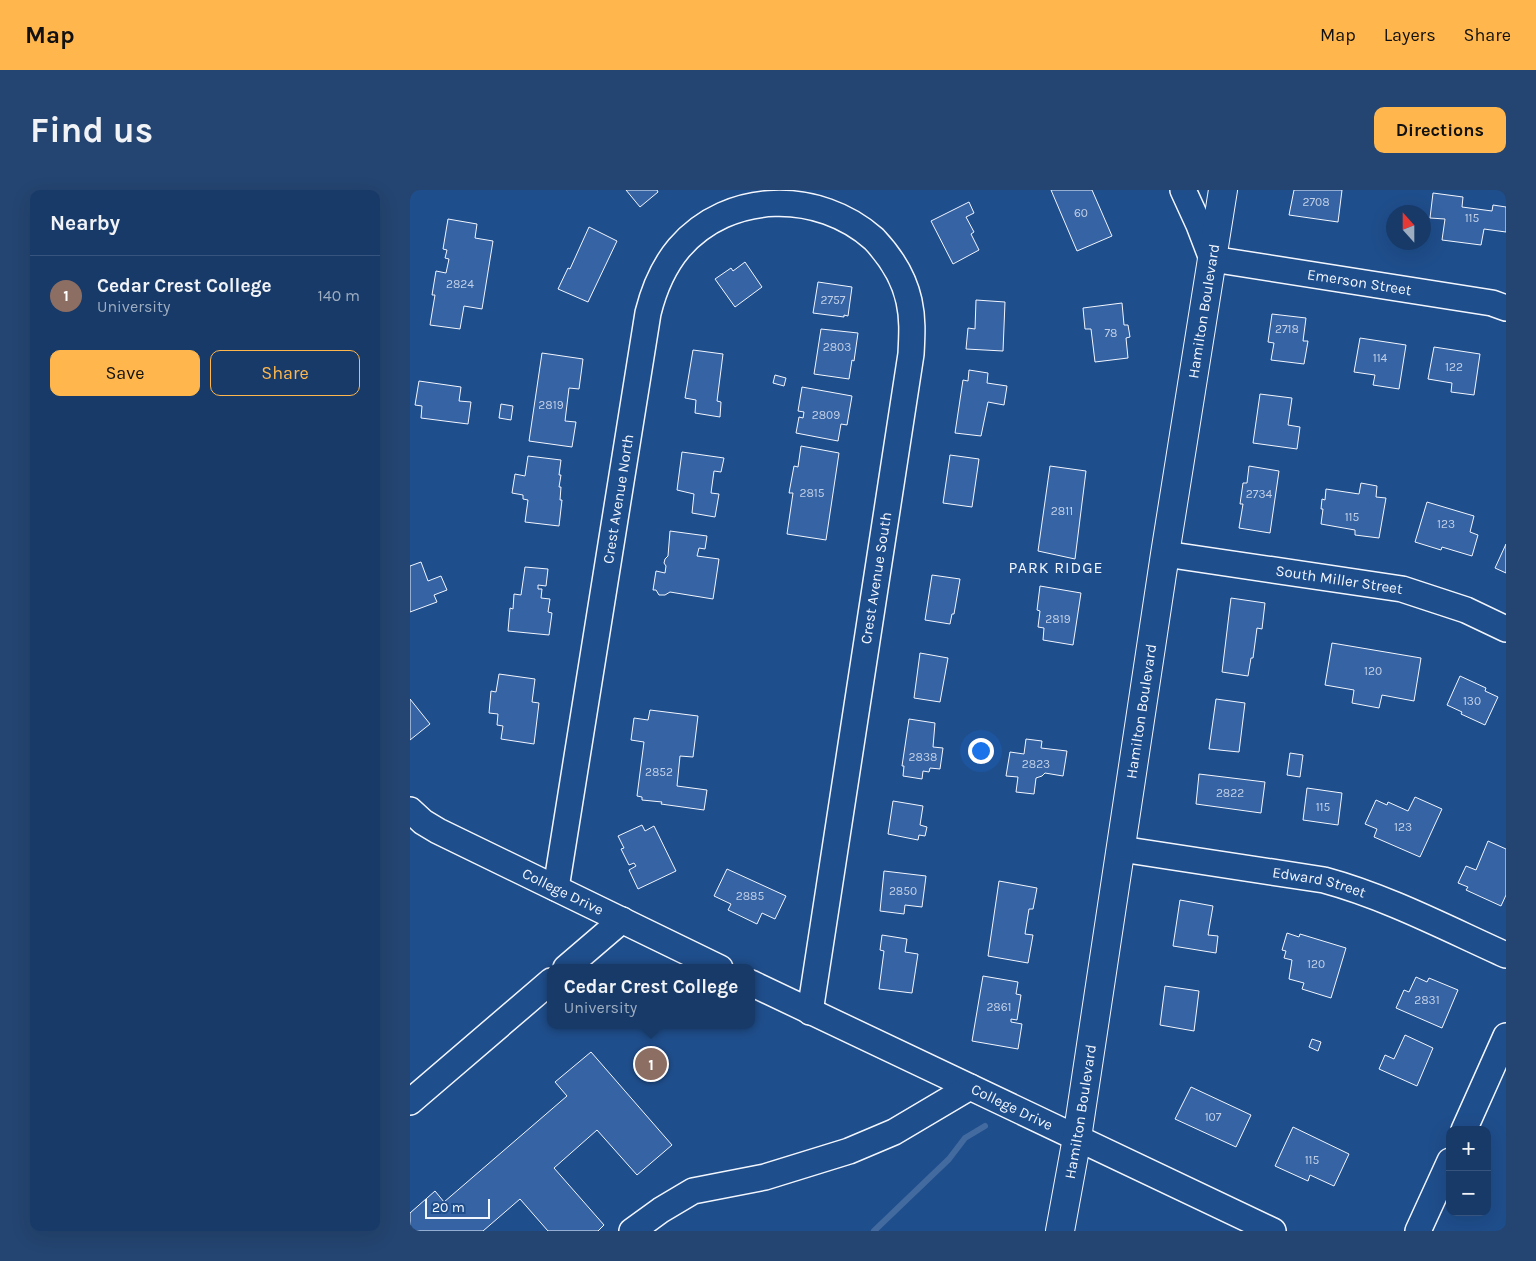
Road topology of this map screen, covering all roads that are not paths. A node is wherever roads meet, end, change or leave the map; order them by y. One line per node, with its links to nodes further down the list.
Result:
1 (1183, 190): 4 (street)
2 (1223, 190): 4 (main road, Hamilton Boulevard)
3 (799, 195): 10 (street, Crest Avenue North); 17 (street, Crest Avenue South)
4 (1212, 259): 5 (street, Emerson Street); 6 (main road, Hamilton Boulevard)
5 (1506, 308)
6 (1165, 554): 7 (street, South Miller Street); 9 (main road, Hamilton Boulevard)
7 (1506, 629)
8 (410, 810): 10 (street, College Drive)
9 (1121, 850): 12 (street, Edward Street); 22 (main road, Hamilton Boulevard)
10 (556, 888): 11 (street, College Drive)
11 (622, 920): 13 (street); 14 (street, College Drive)
12 (1506, 955)
13 (571, 964)
14 (712, 964)
15 (547, 984): 20 (street)
16 (755, 985): 17 (street, College Drive)
17 (810, 1012): 19 (street, College Drive)
18 (1506, 1036): 21 (street)
19 (970, 1087): 22 (street, College Drive); 24 (street)
20 (410, 1102)
21 (1466, 1126)
22 (1077, 1138): 25 (main road, Hamilton Boulevard); 26 (street, College Drive)
23 (1446, 1170): 27 (street)
24 (632, 1231)
25 (1060, 1231)
26 (1273, 1231)
27 (1418, 1231)

